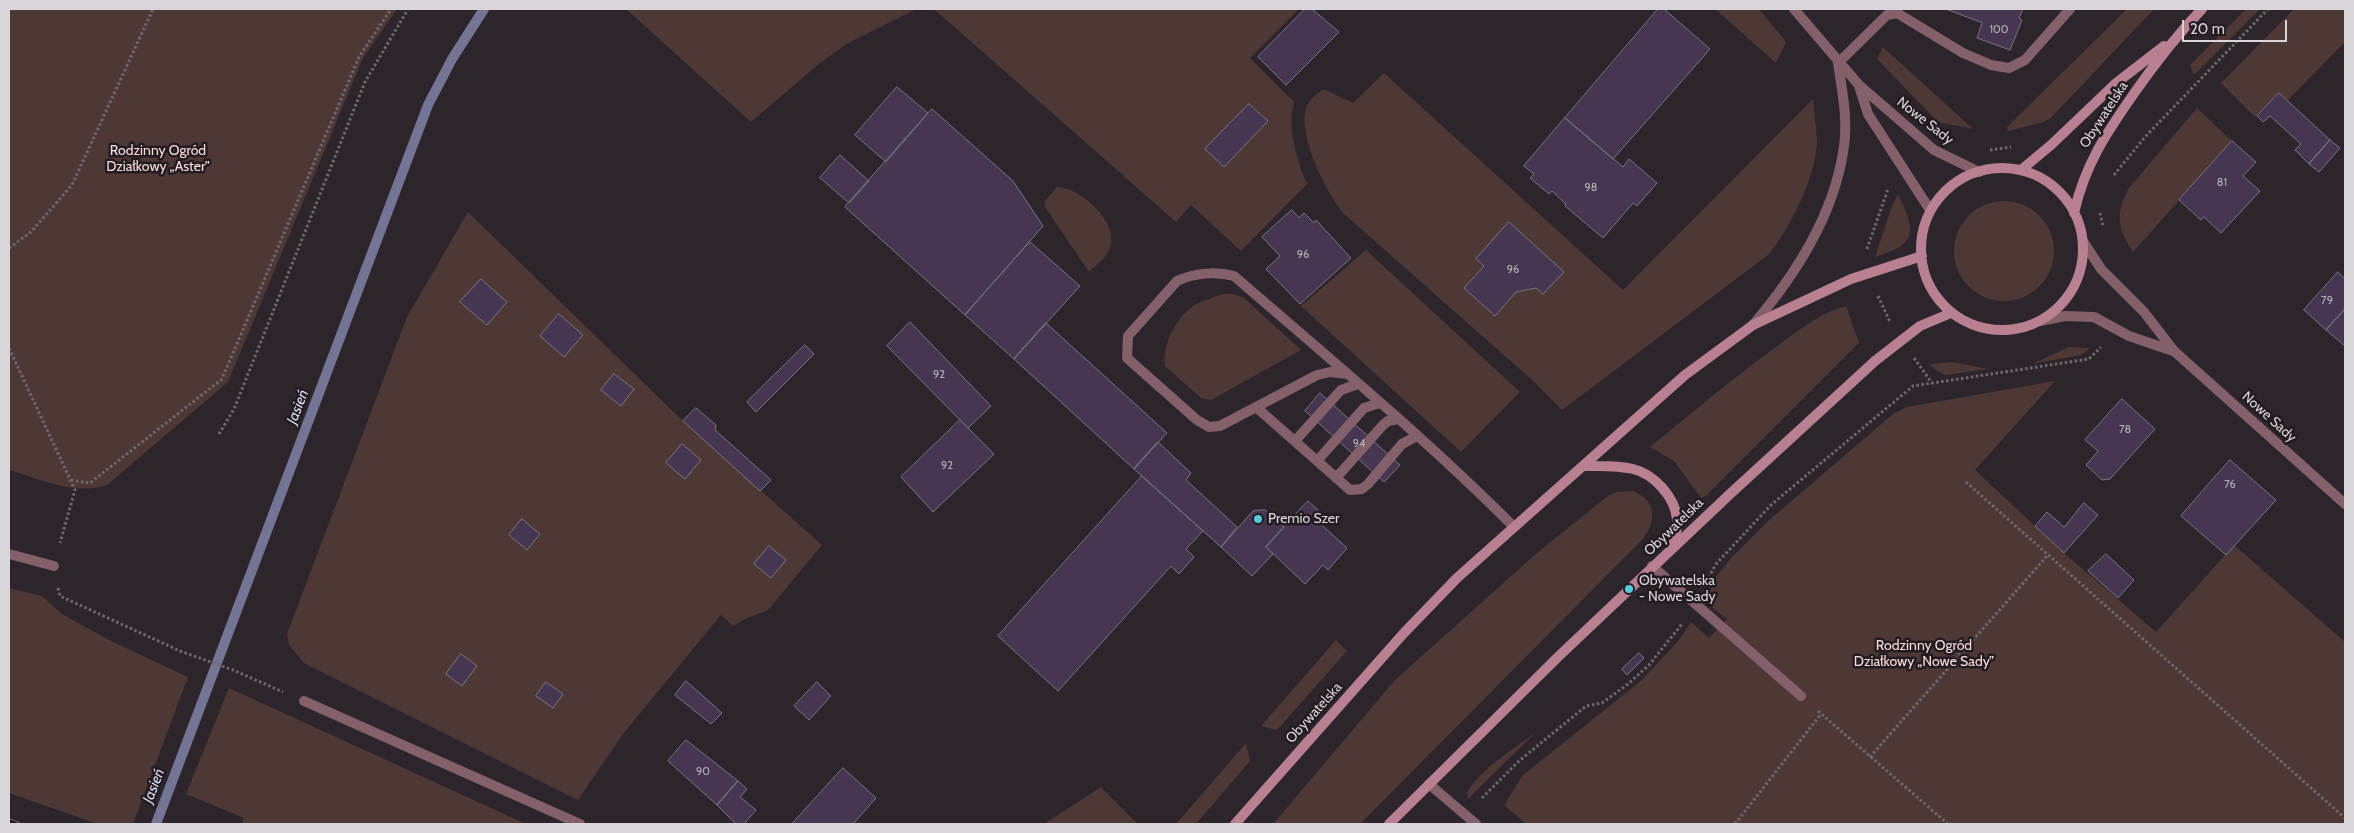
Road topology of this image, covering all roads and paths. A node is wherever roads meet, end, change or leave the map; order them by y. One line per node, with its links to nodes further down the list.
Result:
1 (153, 9): 22 (path)
2 (391, 9): 44 (path)
3 (408, 9): 38 (path)
4 (1794, 9): 9 (street, Nowe Sady)
5 (2070, 9): 9 (street)
6 (2202, 9): 8 (main road, Obywatelska)
7 (2268, 9): 15 (path)
8 (2173, 39): 13 (main road, Obywatelska); 19 (main road, Obywatelska)
9 (1838, 62): 10 (street, Nowe Sady); 29 (street, Obywatelska)
10 (1859, 85): 14 (street, Nowe Sady); 18 (street, Nowe Sady)
11 (2017, 145): 12 (path)
12 (1982, 148)
13 (2021, 170): 14 (main road); 19 (main road)
14 (1979, 172): 18 (main road)
15 (2109, 182)
16 (1890, 186): 23 (path)
17 (2101, 208): 20 (path)
18 (1930, 210): 24 (main road)
19 (2074, 213): 21 (main road)
20 (2103, 230)
21 (2083, 241): 28 (main road); 32 (street, Nowe Sady)
22 (9, 248)
23 (1867, 252)
24 (1922, 256): 26 (main road); 29 (main road, Obywatelska)
25 (1877, 295): 27 (path)
26 (1951, 313): 28 (main road); 48 (main road, Obywatelska)
27 (1888, 319)
28 (2040, 321): 32 (street, Nowe Sady)
29 (1753, 324): 42 (main road, Obywatelska)
30 (2102, 346): 53 (path)
31 (9, 348): 44 (path)
32 (2174, 351): 46 (street, Nowe Sady)
33 (1348, 374): 34 (street); 36 (street); 36 (street)
34 (1358, 384): 35 (street); 40 (street)
35 (1380, 403): 37 (street); 41 (street)
36 (1256, 407): 40 (street)
37 (1398, 419): 39 (street); 43 (street)
38 (219, 434)
39 (1417, 436): 43 (street); 47 (street)
40 (1295, 441): 41 (street)
41 (1317, 461): 43 (street)
42 (1583, 466): 47 (main road, Obywatelska); 48 (main road)
43 (1336, 478)
44 (71, 480): 51 (path)
45 (1966, 482): 50 (path)
46 (2345, 504)
47 (1514, 527): 62 (main road, Obywatelska)
48 (1673, 546): 52 (main road, Obywatelska)
49 (9, 554): 51 (street)
50 (2047, 556): 57 (path); 60 (path)
51 (54, 566): 55 (path)
52 (1652, 566): 53 (street); 58 (main road, Obywatelska)
53 (1696, 604): 54 (street); 59 (path)
54 (1801, 696): 56 (path)
55 (304, 701): 61 (street)
56 (1821, 714): 57 (path); 65 (path)
57 (1870, 757): 66 (path)
58 (1429, 784): 59 (street); 63 (main road, Obywatelska)
59 (1465, 814): 64 (street)
60 (2345, 818)
61 (580, 824)
62 (1235, 824)
63 (1389, 824)
64 (1476, 824)
65 (1735, 824)
66 (1948, 824)

